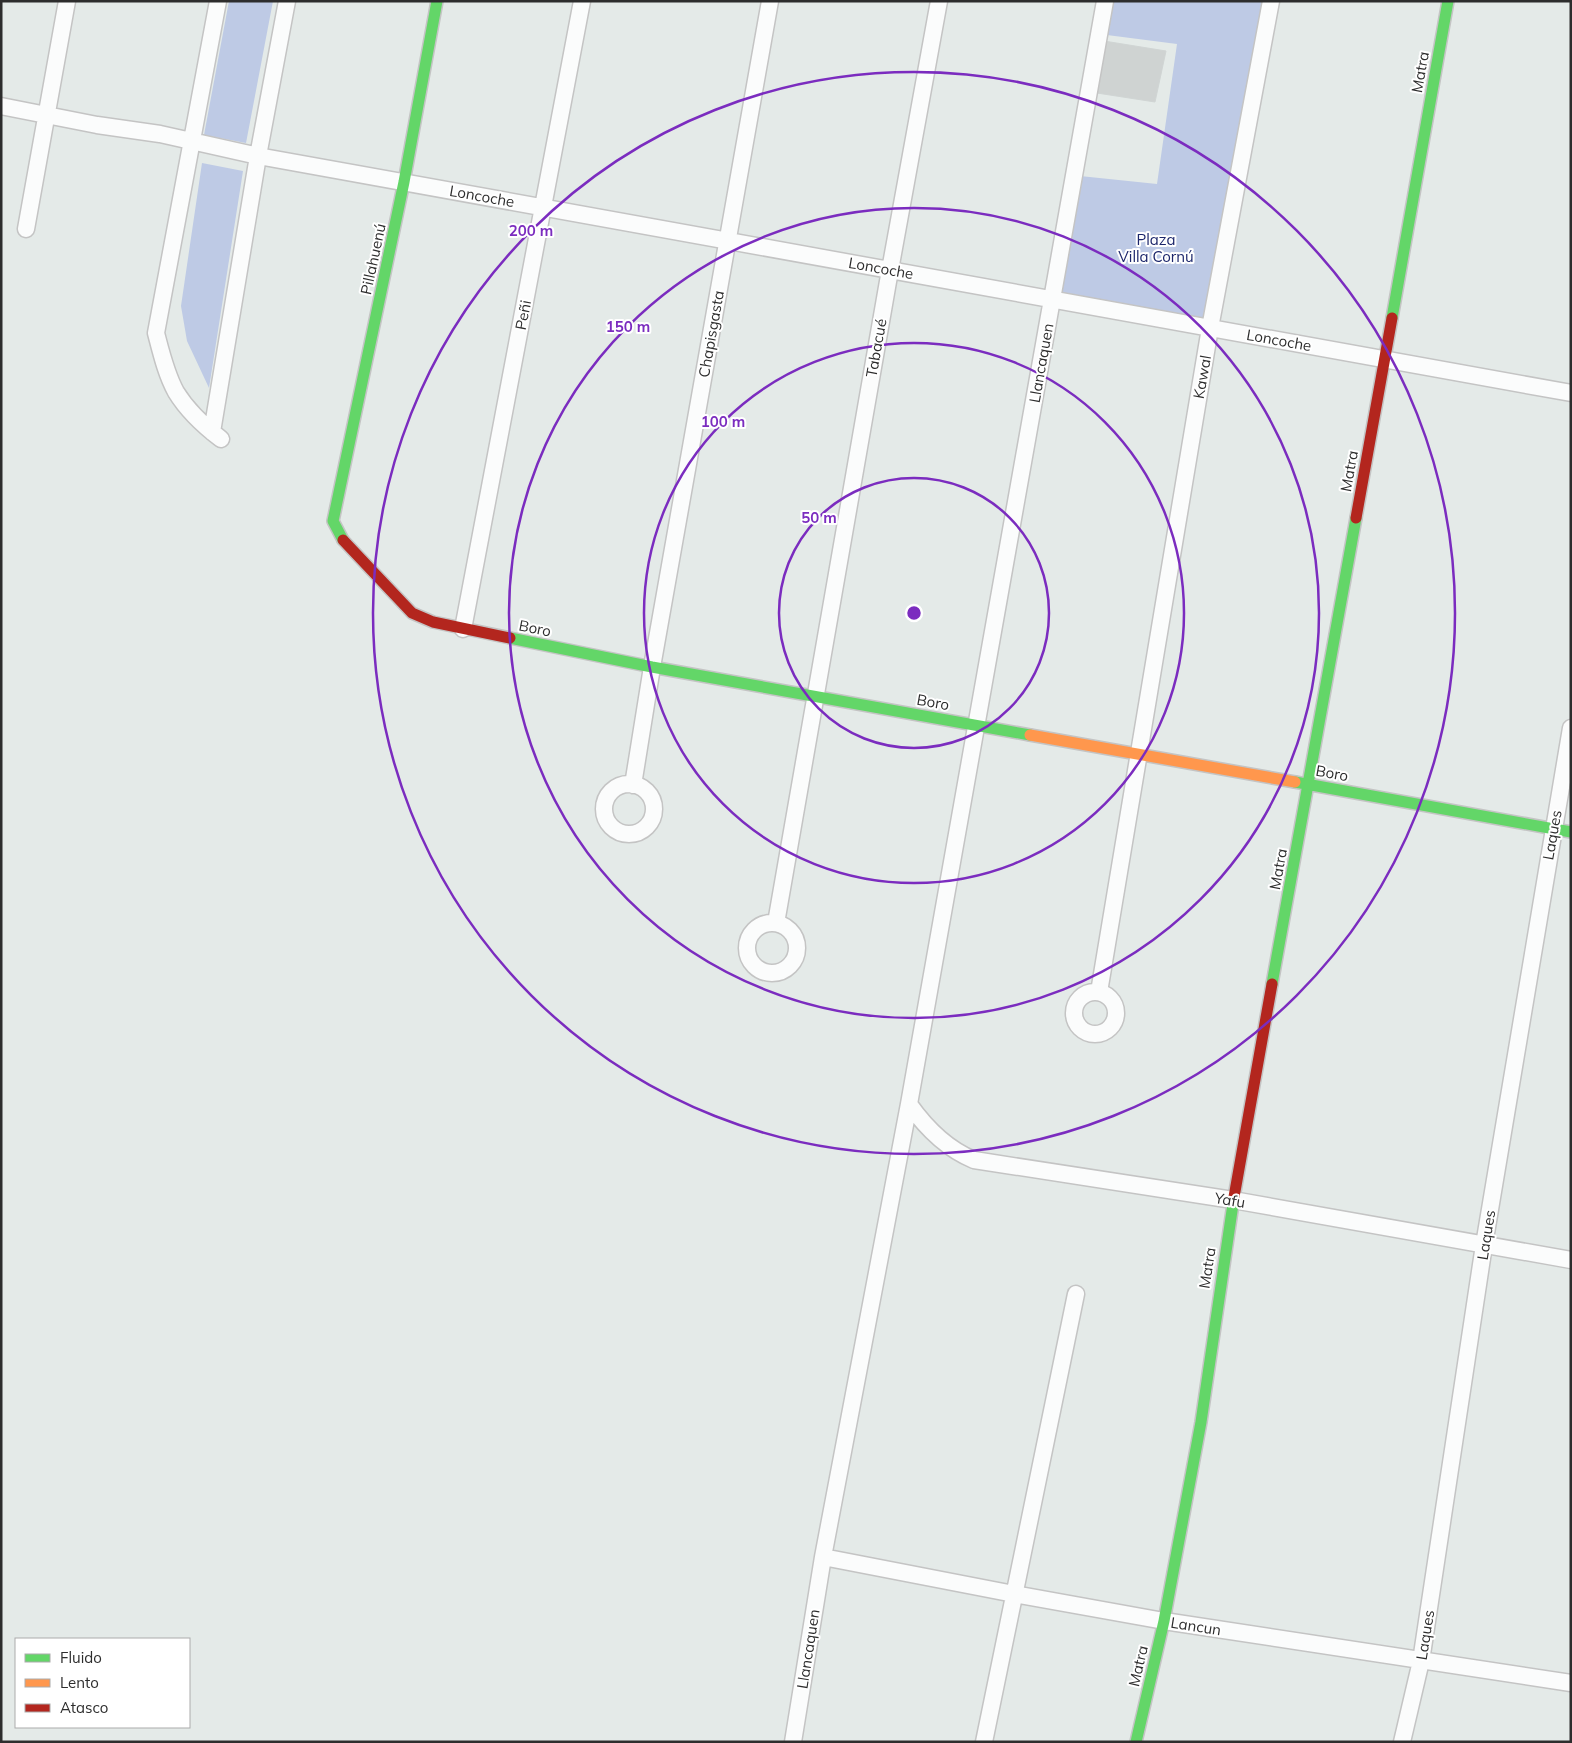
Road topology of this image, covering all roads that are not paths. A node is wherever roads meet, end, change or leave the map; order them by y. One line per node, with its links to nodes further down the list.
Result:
1 (67, 1): 12 (street)
2 (218, 1): 13 (street)
3 (287, 1): 14 (street)
4 (437, 1): 15 (street, Pillahuenú)
5 (582, 1): 16 (street, Peñi)
6 (770, 1): 18 (street, Chapisgasta)
7 (939, 1): 19 (street, Tabacué)
8 (1106, 1): 20 (street, Llancaquen)
9 (1271, 1): 21 (street, Kawal)
10 (1448, 1): 22 (street, Matra)
11 (1, 106): 12 (street, Loncoche)
12 (46, 114): 13 (street, Loncoche); 17 (street)
13 (191, 141): 14 (street, Loncoche); 14 (street)
14 (258, 156): 15 (street, Loncoche)
15 (404, 182): 16 (street, Loncoche); 24 (street, Pillahuenú)
16 (543, 207): 18 (street, Loncoche); 25 (street, Peñi)
17 (26, 229)
18 (728, 240): 19 (street, Loncoche); 26 (street, Chapisgasta)
19 (890, 270): 20 (street, Loncoche); 27 (street, Tabacué)
20 (1053, 299): 21 (street, Loncoche); 28 (street, Llancaquen)
21 (1210, 328): 22 (street, Loncoche); 30 (street, Kawal)
22 (1384, 359): 23 (street, Loncoche); 31 (street, Matra)
23 (1571, 393)
24 (333, 522): 25 (street, Boro)
25 (463, 629): 26 (street, Boro)
26 (652, 667): 27 (street, Boro); 32 (street, Chapisgasta)
27 (815, 695): 28 (street, Boro); 35 (street, Tabacué)
28 (976, 725): 30 (street, Boro); 37 (street, Llancaquen)
29 (1571, 728): 33 (street, Laques)
30 (1138, 754): 31 (street, Boro); 36 (street, Kawal)
31 (1309, 784): 33 (street, Boro); 38 (street, Matra)
32 (633, 785)
33 (1553, 828): 34 (street, Boro); 39 (street, Laques)
34 (1571, 832)
35 (776, 923)
36 (1099, 992)
37 (909, 1104): 38 (street, Yafu); 42 (street, Llancaquen)
38 (1233, 1200): 39 (street, Yafu); 44 (street, Matra)
39 (1484, 1245): 40 (street, Yafu); 45 (street, Laques)
40 (1571, 1260)
41 (1076, 1294): 43 (street)
42 (823, 1557): 43 (street, Lancun); 47 (street, Llancaquen)
43 (1014, 1594): 44 (street, Lancun); 48 (street)
44 (1164, 1621): 45 (street, Lancun); 49 (street, Matra)
45 (1421, 1661): 46 (street, Lancun); 50 (street, Laques)
46 (1571, 1683)
47 (794, 1742)
48 (984, 1742)
49 (1136, 1742)
50 (1402, 1742)

